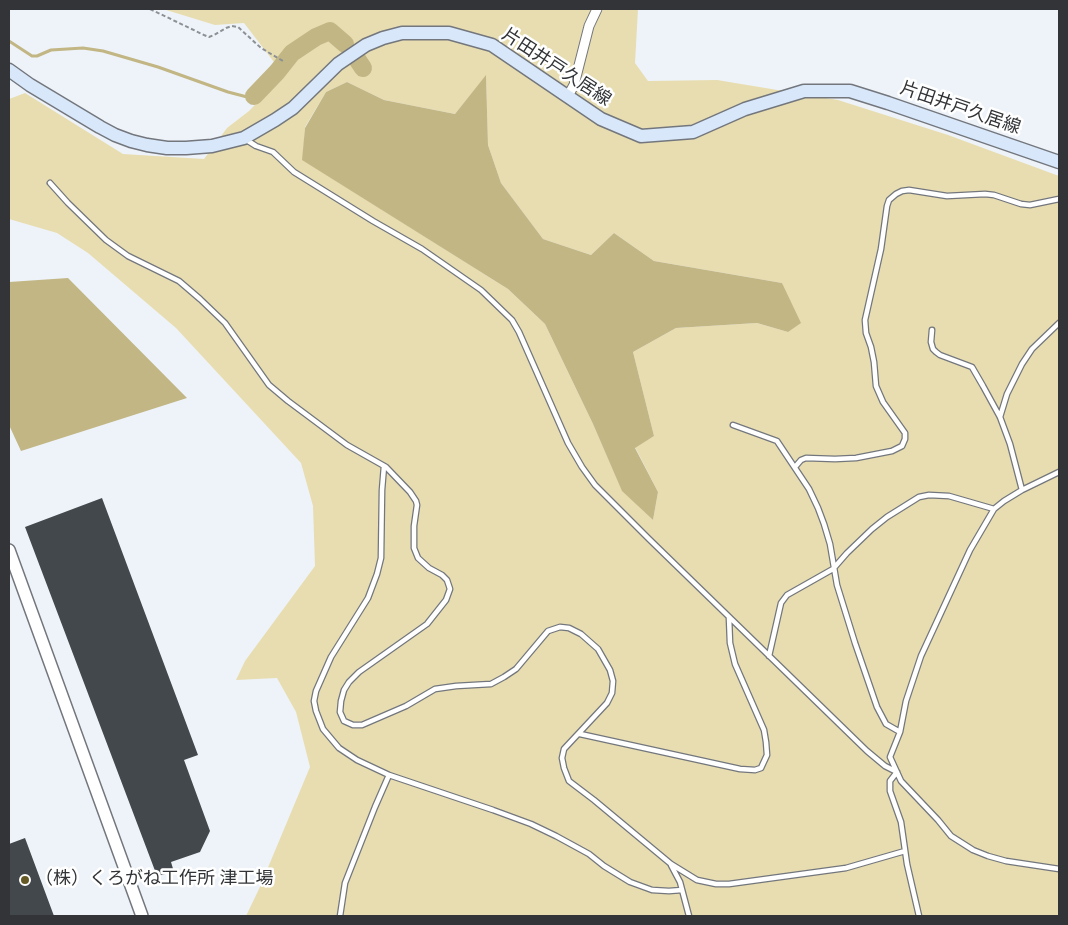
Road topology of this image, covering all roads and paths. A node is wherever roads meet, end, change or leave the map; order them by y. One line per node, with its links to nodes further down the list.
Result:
1 (150, 9): 3 (path)
2 (596, 9): 5 (street)
3 (283, 61)
4 (9, 70): 6 (main road, 片田井戸久居線)
5 (568, 96): 6 (main road, 片田井戸久居線); 7 (main road, 片田井戸久居線)
6 (244, 138): 21 (lane)
7 (1059, 162)
8 (50, 183): 14 (lane)
9 (1059, 199): 15 (lane)
10 (1059, 323): 12 (lane)
11 (932, 330): 12 (lane)
12 (1000, 417): 17 (lane)
13 (733, 425): 15 (lane)
14 (384, 466): 24 (lane); 26 (lane)
15 (795, 467): 20 (lane)
16 (1059, 472): 17 (lane)
17 (1022, 490): 18 (lane)
18 (994, 509): 20 (lane); 23 (lane)
19 (9, 550): 32 (street)
20 (833, 569): 22 (lane); 23 (lane)
21 (729, 618): 22 (lane); 24 (lane)
22 (769, 656): 25 (lane)
23 (900, 732): 25 (lane)
24 (580, 734): 29 (lane)
25 (897, 772): 27 (lane); 30 (lane)
26 (389, 775): 31 (lane); 33 (lane)
27 (905, 851): 29 (lane); 35 (lane)
28 (1059, 863): 30 (lane)
29 (671, 864): 31 (lane)
30 (1058, 869)
31 (682, 890): 34 (lane)
32 (142, 916)
33 (340, 916)
34 (690, 916)
35 (919, 916)

